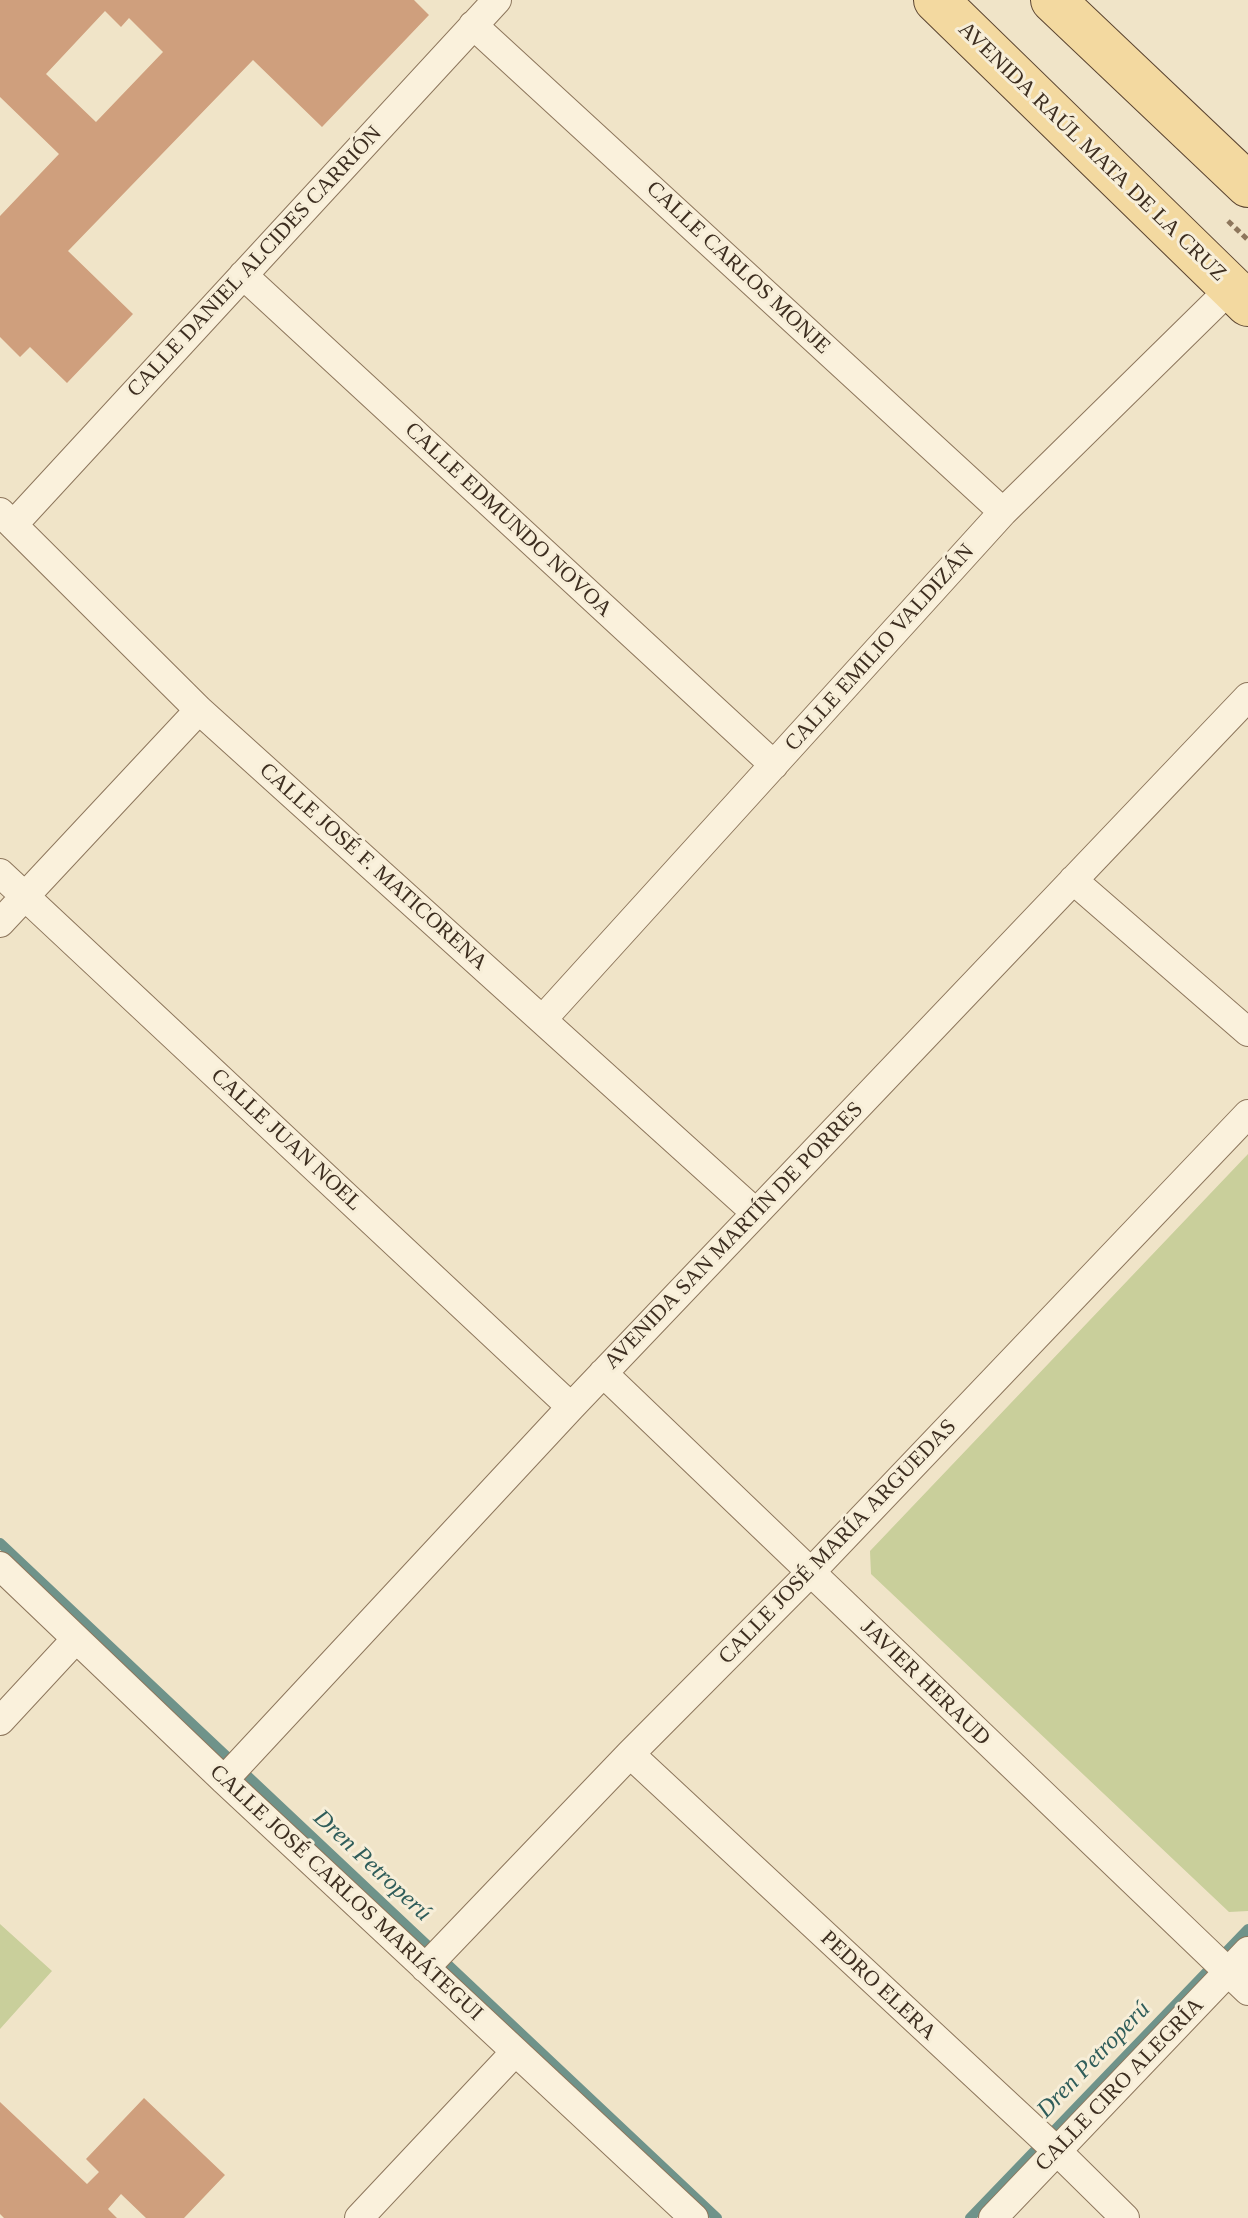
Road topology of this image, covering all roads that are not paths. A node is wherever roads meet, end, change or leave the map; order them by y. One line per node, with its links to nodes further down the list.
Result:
1 (497, 0): 4 (street, CALLE DANIEL ALCIDES CARRIÓN)
2 (936, 0): 7 (main road, AVENIDA RAÚL MATA DE LA CRUZ)
3 (1053, 0): 5 (main road)
4 (473, 25): 6 (street, CALLE DANIEL ALCIDES CARRIÓN); 8 (street, CALLE CARLOS MONJE)
5 (1248, 185)
6 (243, 275): 9 (street, CALLE DANIEL ALCIDES CARRIÓN); 12 (street, CALLE EDMUNDO NOVOA)
7 (1240, 296): 8 (street, CALLE EMILIO VALDIZÁN)
8 (1003, 512): 12 (street, CALLE EMILIO VALDIZÁN)
9 (7, 519): 11 (street, CALLE JOSÉ F. MATICORENA)
10 (1248, 697): 14 (street, AVENIDA SAN MARTÍN DE PORRES)
11 (199, 710): 15 (street); 17 (street, CALLE JOSÉ F. MATICORENA)
12 (774, 765): 17 (street, CALLE EMILIO VALDIZÁN)
13 (0, 873): 15 (street, CALLE JUAN NOEL)
14 (1073, 880): 18 (street); 20 (street, AVENIDA SAN MARTÍN DE PORRES)
15 (25, 897): 16 (street); 22 (street, CALLE JUAN NOEL)
16 (0, 923)
17 (542, 1020): 20 (street, CALLE JOSÉ F. MATICORENA)
18 (1248, 1032)
19 (1248, 1114): 24 (street, CALLE JOSÉ MARÍA ARGUEDAS)
20 (756, 1213): 21 (street, AVENIDA SAN MARTÍN DE PORRES)
21 (603, 1373): 22 (street, AVENIDA SAN MARTÍN DE PORRES); 24 (street, JAVIER HERAUD)
22 (571, 1407): 28 (street, AVENIDA SAN MARTÍN DE PORRES)
23 (0, 1566): 25 (street, CALLE JOSÉ CARLOS MARIÁTEGUI)
24 (810, 1573): 27 (street, CALLE JOSÉ MARÍA ARGUEDAS); 31 (street, JAVIER HERAUD)
25 (76, 1639): 26 (street); 28 (street, CALLE JOSÉ CARLOS MARIÁTEGUI)
26 (0, 1721)
27 (630, 1754): 30 (street, CALLE JOSÉ MARÍA ARGUEDAS); 33 (street, PEDRO ELERA)
28 (224, 1780): 30 (street, CALLE JOSÉ CARLOS MARIÁTEGUI)
29 (1248, 1951): 31 (street, CALLE CIRO ALEGRÍA)
30 (425, 1968): 32 (street, CALLE JOSÉ CARLOS MARIÁTEGUI)
31 (1238, 1982): 33 (street, CALLE CIRO ALEGRÍA)
32 (515, 2052): 34 (street); 35 (street, CALLE JOSÉ CARLOS MARIÁTEGUI)
33 (1057, 2151): 36 (street, CALLE CIRO ALEGRÍA); 37 (street, PEDRO ELERA)
34 (359, 2218)
35 (694, 2218)
36 (993, 2218)
37 (1125, 2218)

